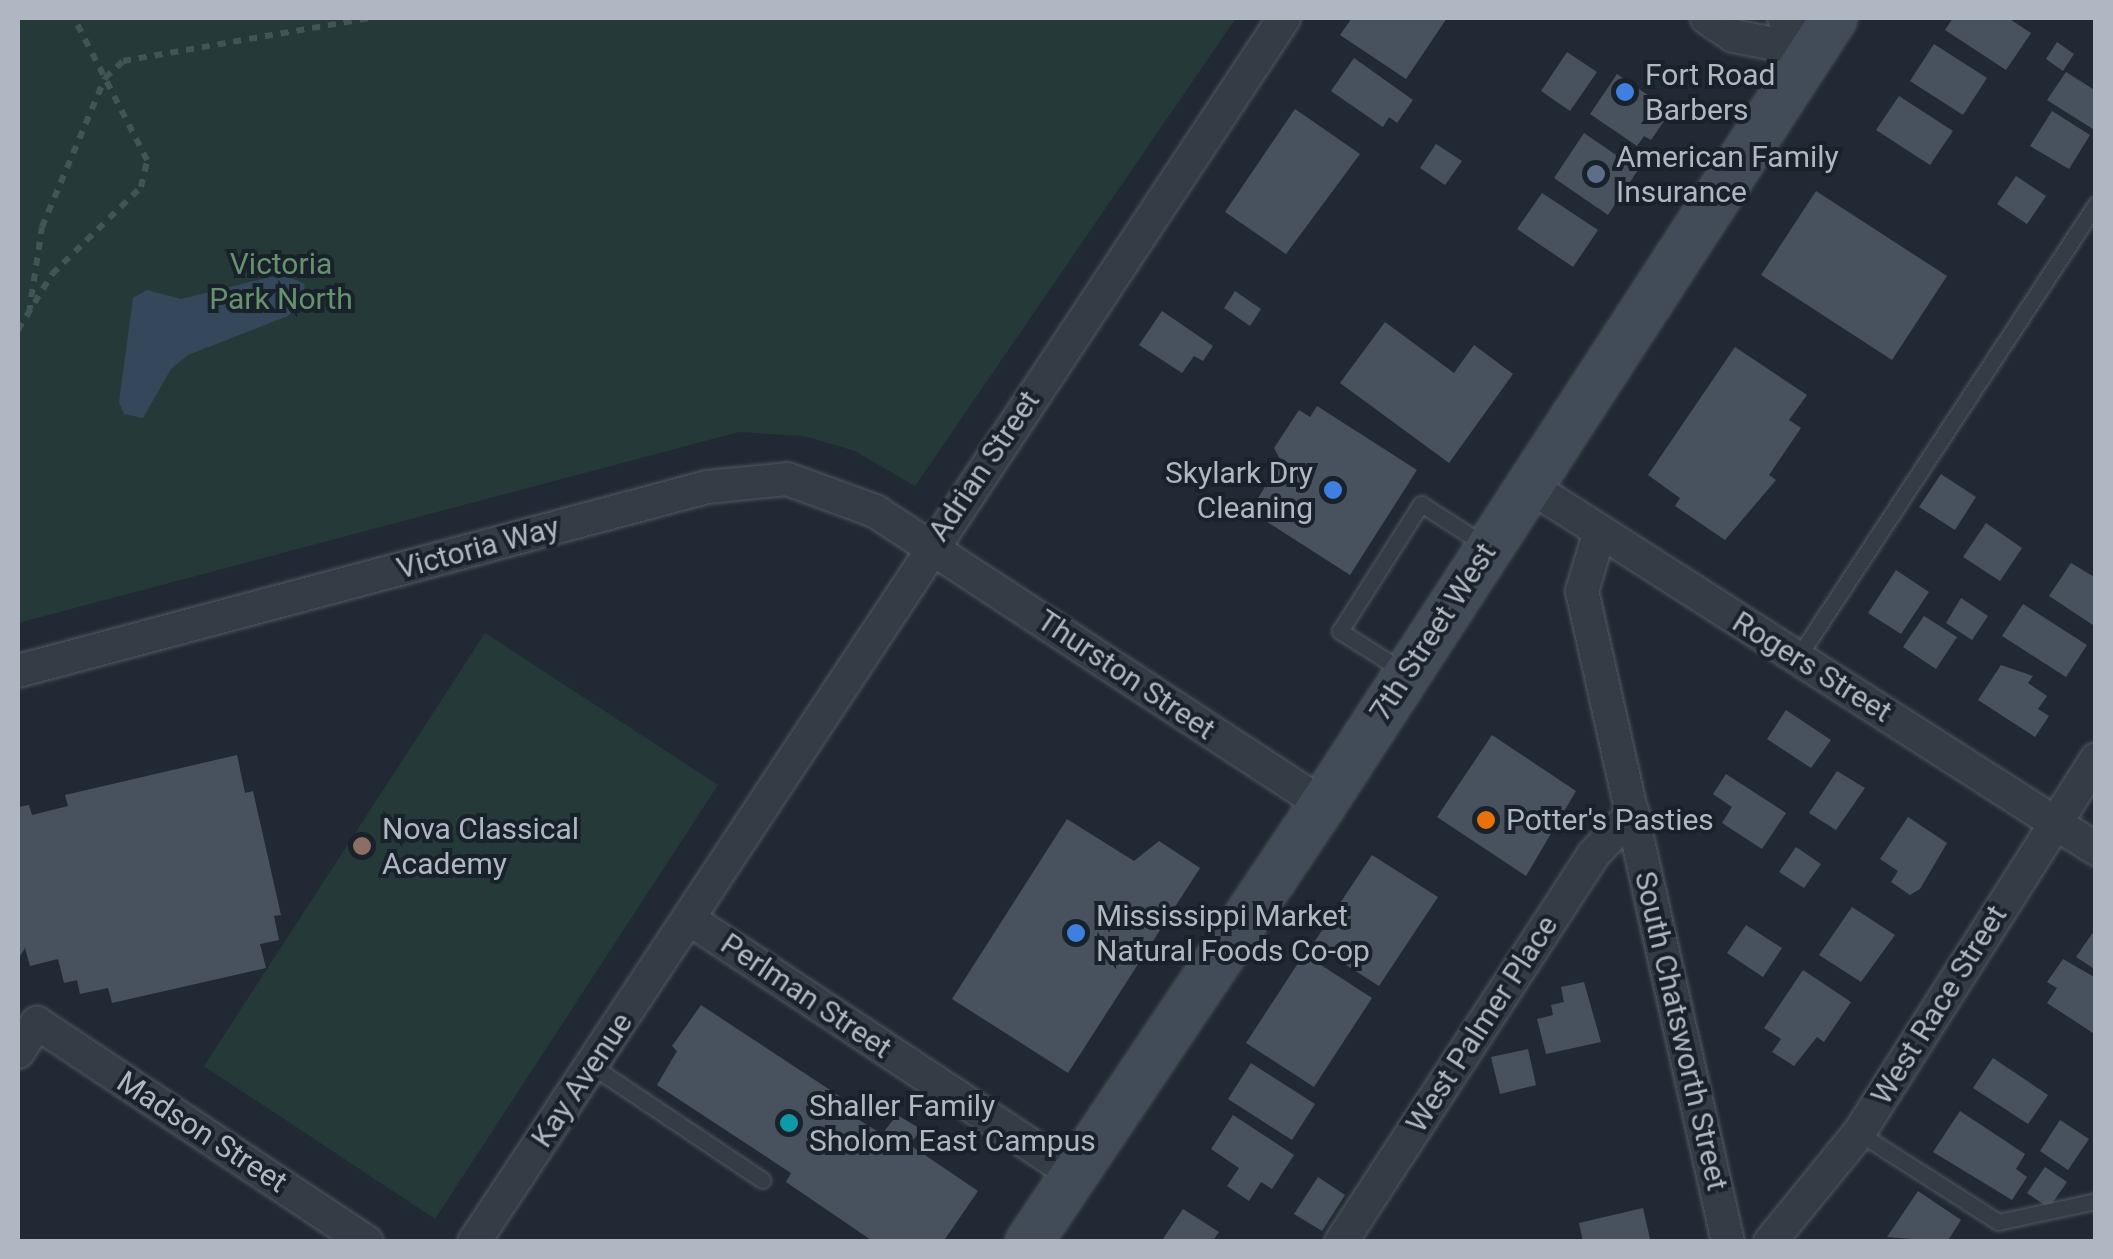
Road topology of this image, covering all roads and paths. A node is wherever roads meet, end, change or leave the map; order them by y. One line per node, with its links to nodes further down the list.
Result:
1 (74, 18): 6 (path)
2 (370, 18): 6 (path)
3 (1284, 18): 12 (street, Adrian Street)
4 (1707, 18): 5 (street)
5 (1809, 29): 10 (main road, 7th Street West)
6 (105, 78): 8 (path); 8 (path)
7 (2096, 204): 14 (lane)
8 (29, 313): 9 (path)
9 (18, 330)
10 (1528, 485): 11 (street, Rogers Street); 13 (main road, 7th Street West)
11 (1600, 530): 14 (street, Rogers Street); 19 (street, South Chatsworth Street)
12 (930, 546): 15 (street, Victoria Way); 18 (street, Thurston Street); 22 (street, Adrian Street)
13 (1488, 547): 16 (main road, 7th Street West); 16 (lane)
14 (1798, 657): 20 (street, Rogers Street)
15 (18, 671)
16 (1406, 673): 18 (main road, 7th Street West)
17 (2096, 759): 20 (street, West Race Street)
18 (1322, 804): 26 (main road, 7th Street West)
19 (1633, 813): 32 (street, West Palmer Place); 33 (street, South Chatsworth Street)
20 (2054, 822): 21 (street, Rogers Street); 25 (street, West Race Street)
21 (2096, 848)
22 (690, 919): 24 (street, Kay Avenue); 26 (street, Perlman Street)
23 (18, 1052): 29 (street, Madson Street)
24 (592, 1066): 27 (lane); 30 (street, Kay Avenue)
25 (1860, 1132): 28 (lane); 34 (street, West Race Street)
26 (1073, 1173): 31 (main road, 7th Street West)
27 (762, 1180)
28 (2096, 1201)
29 (367, 1242)
30 (474, 1242)
31 (1028, 1242)
32 (1341, 1242)
33 (1728, 1242)
34 (1770, 1242)

